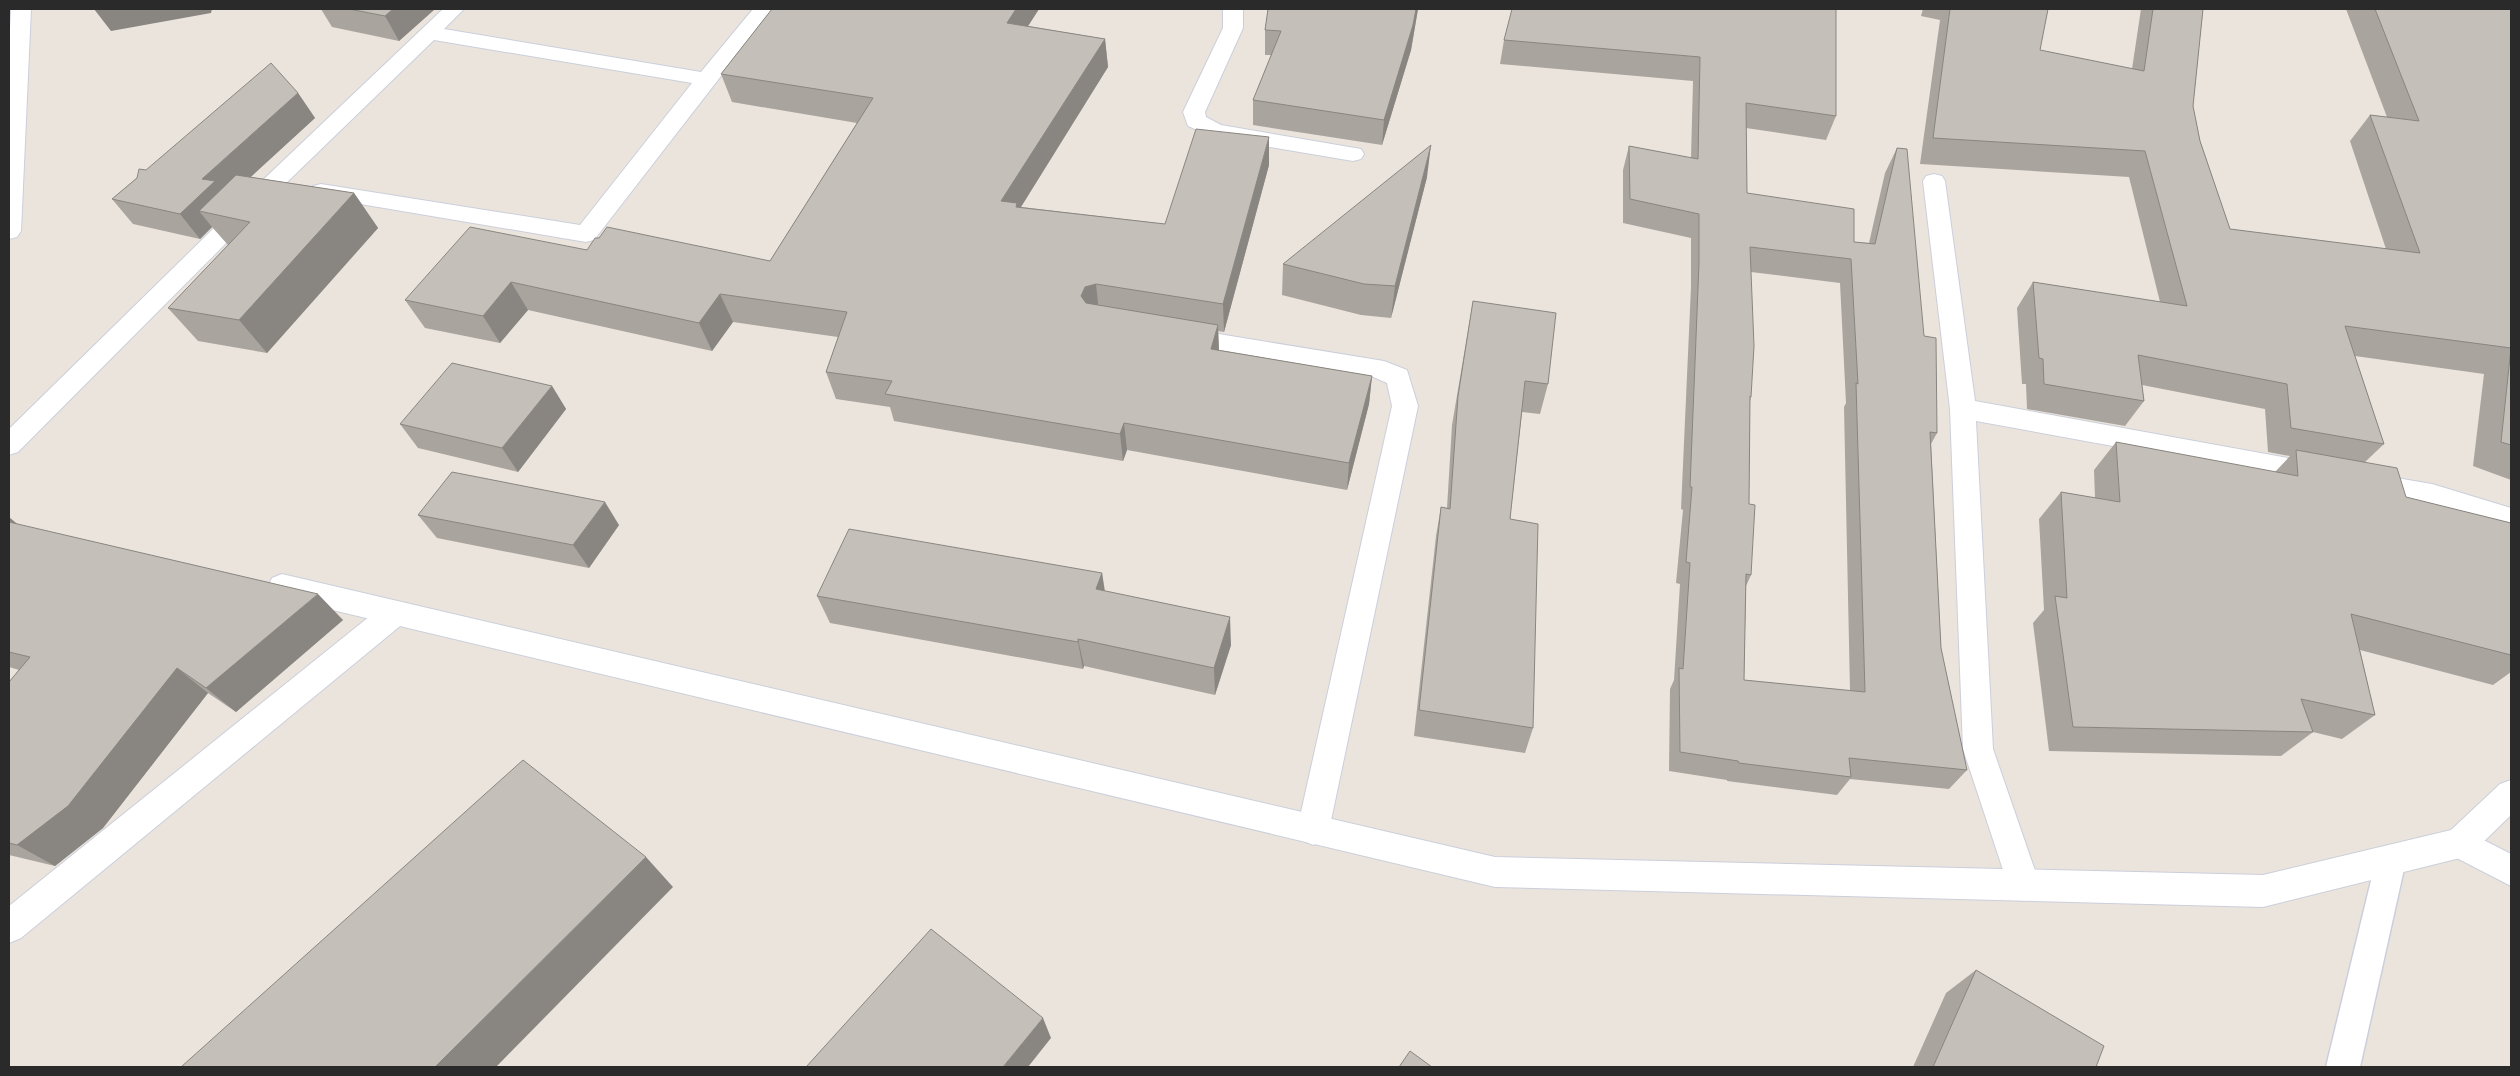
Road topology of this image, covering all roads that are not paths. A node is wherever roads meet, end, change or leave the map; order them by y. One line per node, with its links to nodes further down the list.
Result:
1 (21, 9): 10 (street)
2 (454, 9): 5 (street)
3 (763, 9): 6 (street)
4 (1233, 9): 7 (street)
5 (429, 34): 6 (street); 9 (street)
6 (706, 79): 9 (street)
7 (1352, 154)
8 (1934, 181): 12 (street)
9 (273, 183): 13 (street)
10 (9, 231)
11 (1158, 333): 18 (street)
12 (1963, 409): 14 (street); 22 (street)
13 (9, 445)
14 (2511, 519)
15 (259, 581): 16 (street)
16 (395, 613): 18 (street); 23 (street)
17 (2511, 794): 19 (street)
18 (1313, 830): 22 (street)
19 (2460, 843): 20 (street); 21 (street)
20 (2391, 860): 22 (street); 24 (lane)
21 (2511, 871)
22 (2024, 885)
23 (9, 927)
24 (2343, 1067)

